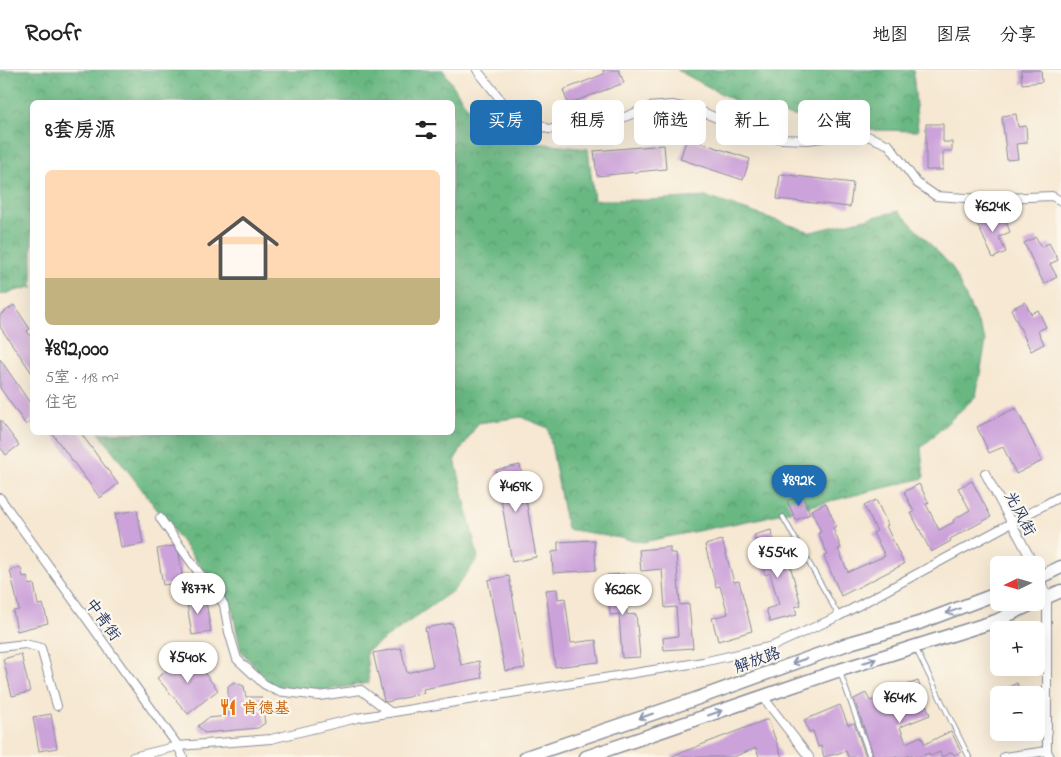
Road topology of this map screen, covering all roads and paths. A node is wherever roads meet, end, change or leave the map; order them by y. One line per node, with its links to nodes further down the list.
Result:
1 (477, 70): 2 (street)
2 (1061, 201)
3 (985, 474): 8 (street, 光风街)
4 (1061, 496): 8 (street)
5 (0, 498): 24 (street, 中青街)
6 (783, 517): 17 (lane)
7 (160, 518): 23 (street)
8 (1011, 523): 9 (street, 光风街); 17 (street)
9 (1029, 556)
10 (1061, 567): 11 (main road)
11 (1045, 573)
12 (1061, 591): 14 (main road)
13 (990, 596): 28 (main road, 解放路, one-way to 28)
14 (1045, 599)
15 (1018, 611): 19 (main road)
16 (1041, 611): 25 (street)
17 (839, 616): 23 (street)
18 (0, 647): 22 (street)
19 (915, 647): 20 (main road, one-way to 19); 32 (lane)
20 (840, 670): 21 (main road); 31 (lane)
21 (764, 697): 29 (main road, one-way to 21); 30 (street)
22 (56, 706)
23 (390, 712): 24 (street)
24 (178, 746): 26 (street); 27 (street, 中青街)
25 (1048, 754): 33 (street)
26 (133, 757)
27 (183, 757)
28 (526, 757)
29 (586, 757)
30 (809, 757)
31 (870, 757)
32 (969, 757)
33 (1004, 757)

